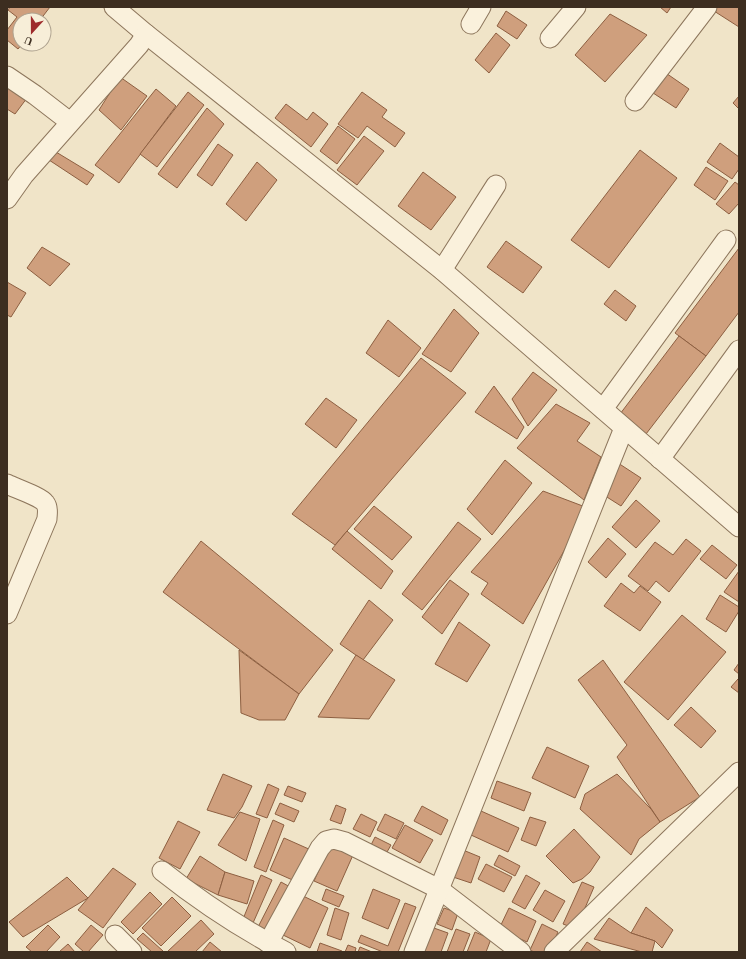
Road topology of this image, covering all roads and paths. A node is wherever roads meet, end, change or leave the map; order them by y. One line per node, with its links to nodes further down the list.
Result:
1 (114, 7): 6 (street)
2 (481, 7): 5 (street)
3 (576, 7): 7 (street)
4 (707, 7): 9 (street)
5 (471, 24)
6 (146, 34): 10 (street); 14 (street)
7 (550, 38)
8 (7, 76): 10 (street)
9 (635, 101)
10 (70, 122): 12 (street)
11 (496, 185): 14 (street)
12 (7, 199)
13 (726, 240): 16 (street)
14 (442, 270): 16 (street)
15 (739, 350): 18 (street)
16 (603, 409): 17 (street)
17 (624, 428): 18 (street); 24 (street)
18 (660, 459): 20 (street)
19 (7, 484): 21 (street)
20 (739, 527)
21 (7, 614)
22 (739, 772): 31 (street)
23 (162, 871): 26 (street)
24 (439, 889): 26 (street); 29 (street); 30 (street)
25 (115, 935): 27 (street)
26 (268, 943): 28 (street)
27 (132, 952)
28 (286, 952)
29 (414, 952)
30 (521, 952)
31 (554, 952)

